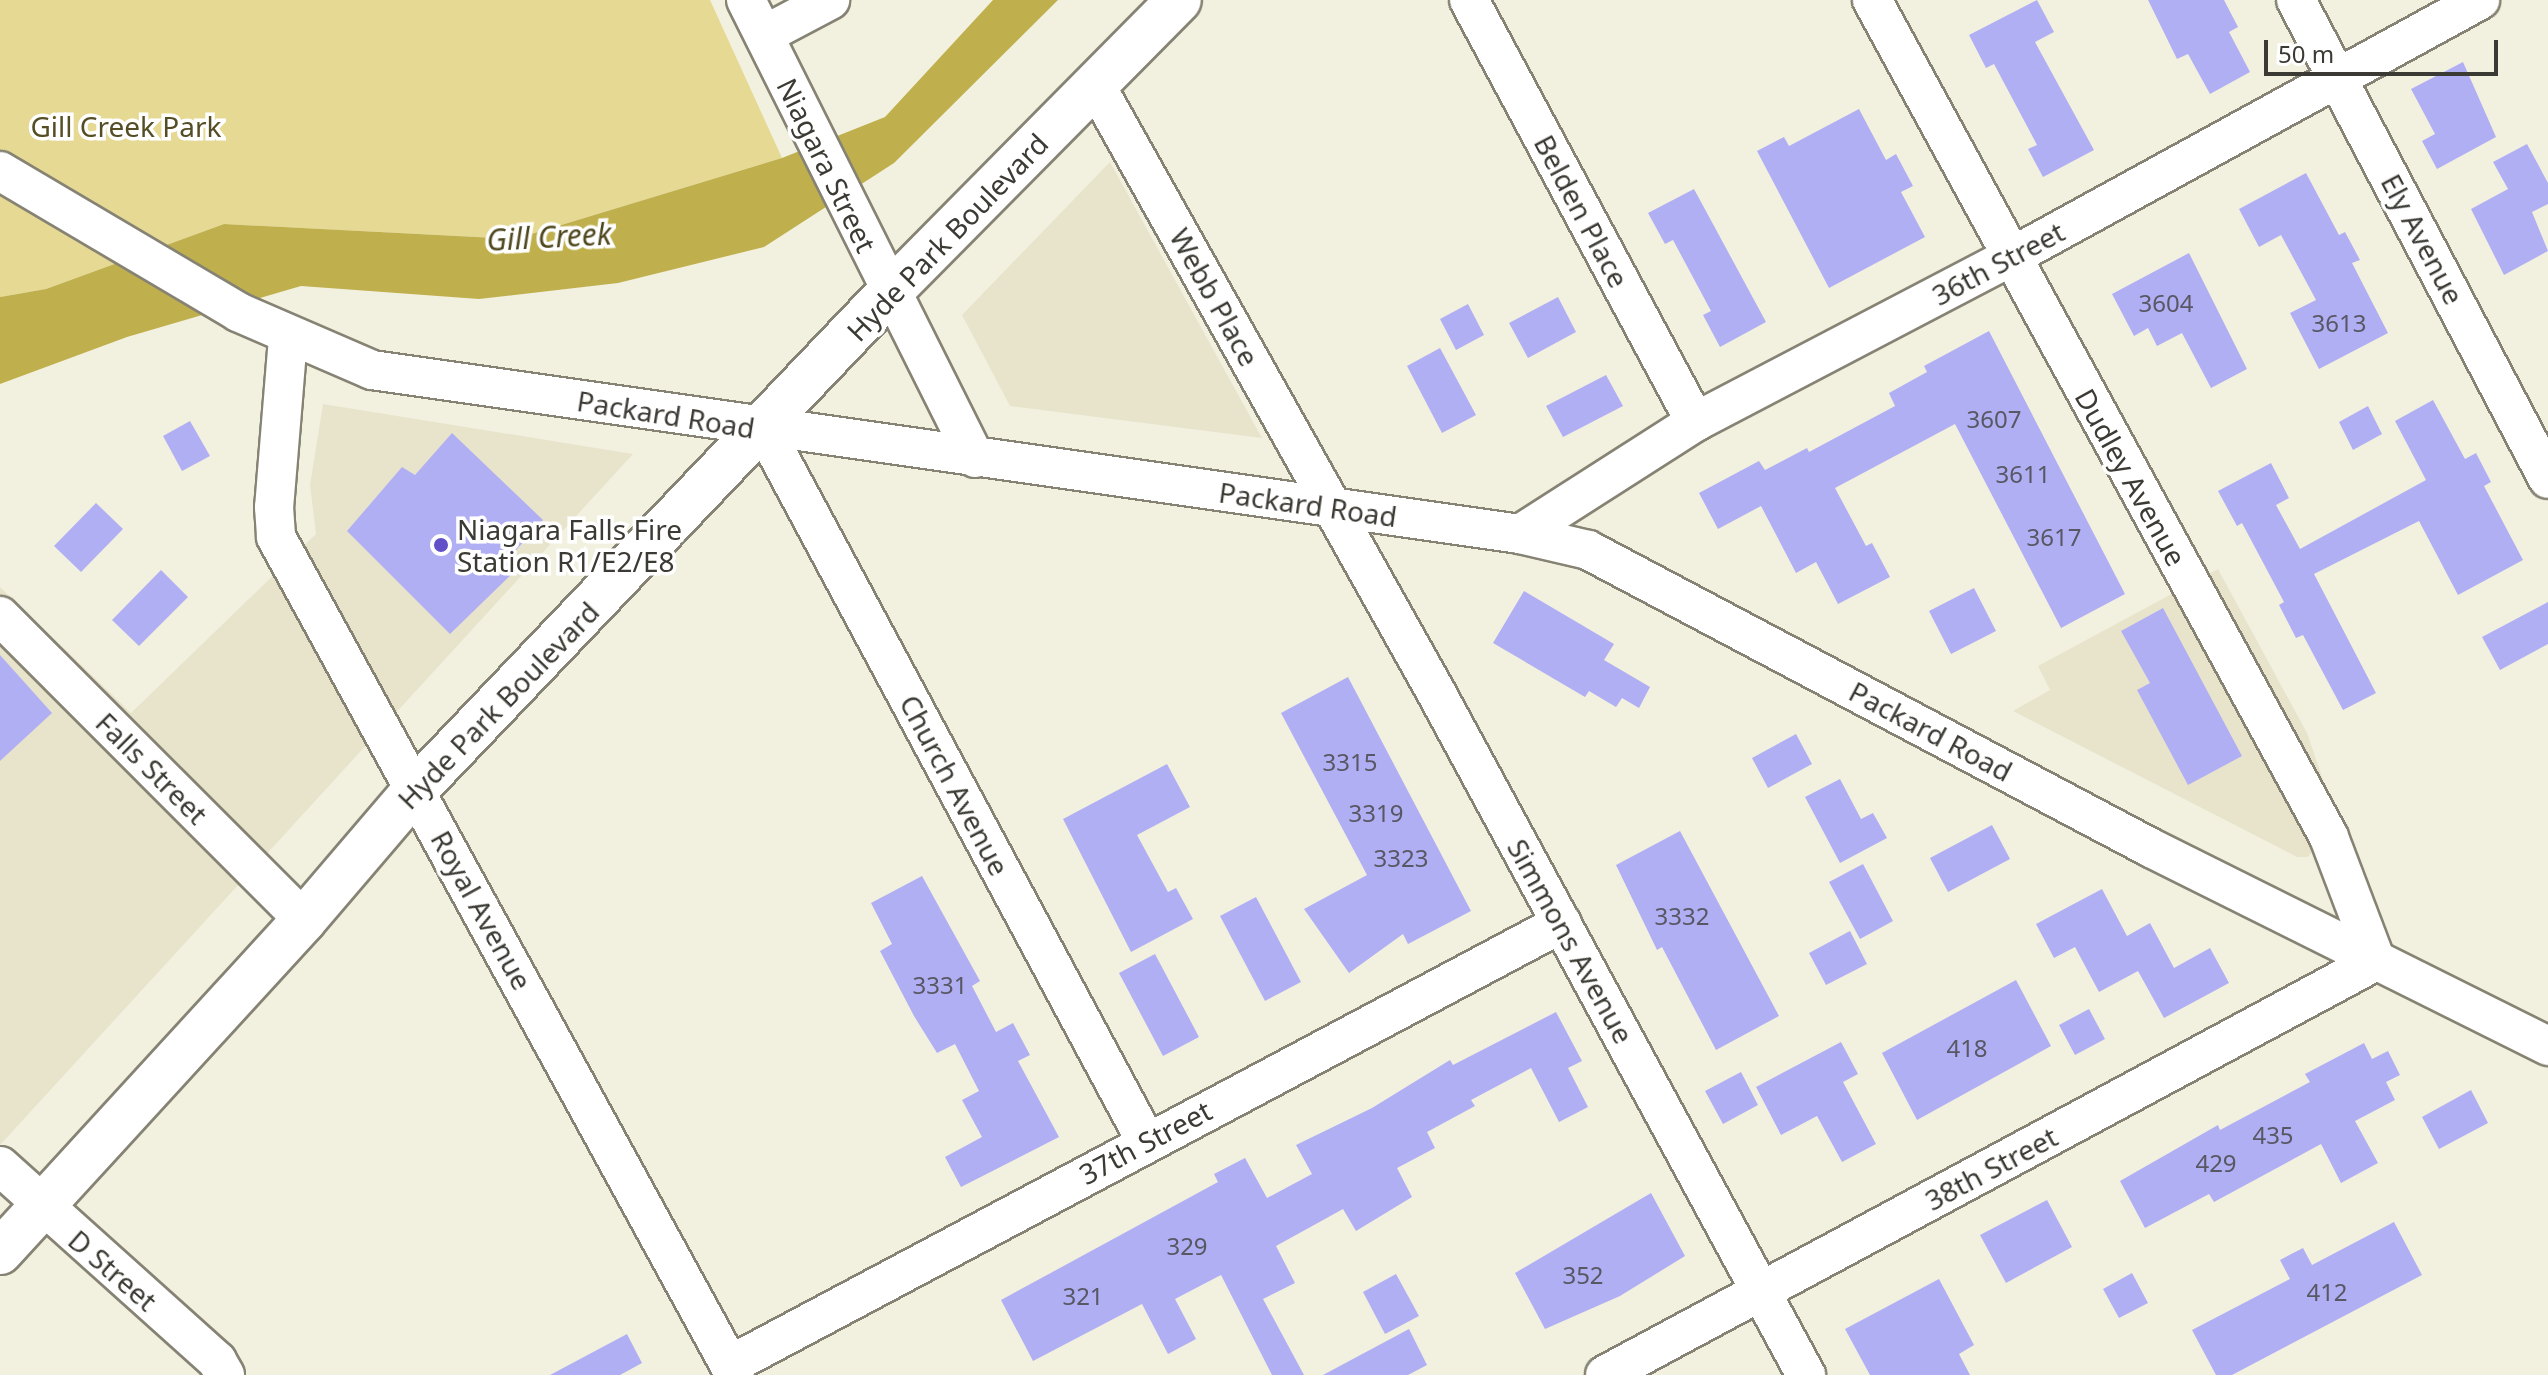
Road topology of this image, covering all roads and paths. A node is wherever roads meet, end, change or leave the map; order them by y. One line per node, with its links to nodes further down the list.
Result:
1 (746, 0): 8 (street, Niagara Street)
2 (830, 0): 8 (street)
3 (1179, 0): 10 (main road, Hyde Park Boulevard)
4 (1469, 0): 15 (street, Belden Place)
5 (1872, 0): 12 (street, Dudley Avenue)
6 (2296, 0): 9 (street, Ely Avenue)
7 (2480, 0): 9 (street, 36th Street)
8 (764, 35): 13 (street, Niagara Street)
9 (2338, 77): 12 (street, 36th Street); 18 (street, Ely Avenue)
10 (1096, 86): 13 (main road, Hyde Park Boulevard); 19 (street, Webb Place)
11 (7, 182): 14 (street, Packard Road)
12 (2011, 257): 15 (street, 36th Street); 25 (street, Dudley Avenue)
13 (889, 293): 16 (main road, Hyde Park Boulevard); 17 (street, Niagara Street)
14 (288, 338): 16 (street, Packard Road); 22 (street, Royal Avenue)
15 (1695, 422): 20 (street, 36th Street)
16 (764, 429): 17 (street, Packard Road); 22 (main road, Hyde Park Boulevard); 27 (street, Church Avenue)
17 (975, 458): 19 (street, Packard Road)
18 (2548, 479)
19 (1334, 508): 20 (street, Packard Road); 24 (street, Simmons Avenue)
20 (1520, 534): 25 (street, Packard Road)
21 (0, 616): 23 (street, Falls Street)
22 (416, 789): 23 (main road, Hyde Park Boulevard); 32 (street, Royal Avenue)
23 (304, 920): 29 (main road, Hyde Park Boulevard)
24 (1562, 923): 27 (street, 37th Street); 31 (street, Simmons Avenue)
25 (2376, 961): 26 (street, Packard Road); 31 (street, 38th Street)
26 (2548, 1046)
27 (1146, 1141): 32 (street, 37th Street)
28 (0, 1166): 29 (street, D Street)
29 (42, 1208): 30 (main road, Hyde Park Boulevard); 33 (street, D Street)
30 (0, 1252)
31 (1761, 1292): 34 (street, 38th Street); 35 (street, Simmons Avenue)
32 (732, 1370)
33 (225, 1375)
34 (1605, 1375)
35 (1806, 1375)

